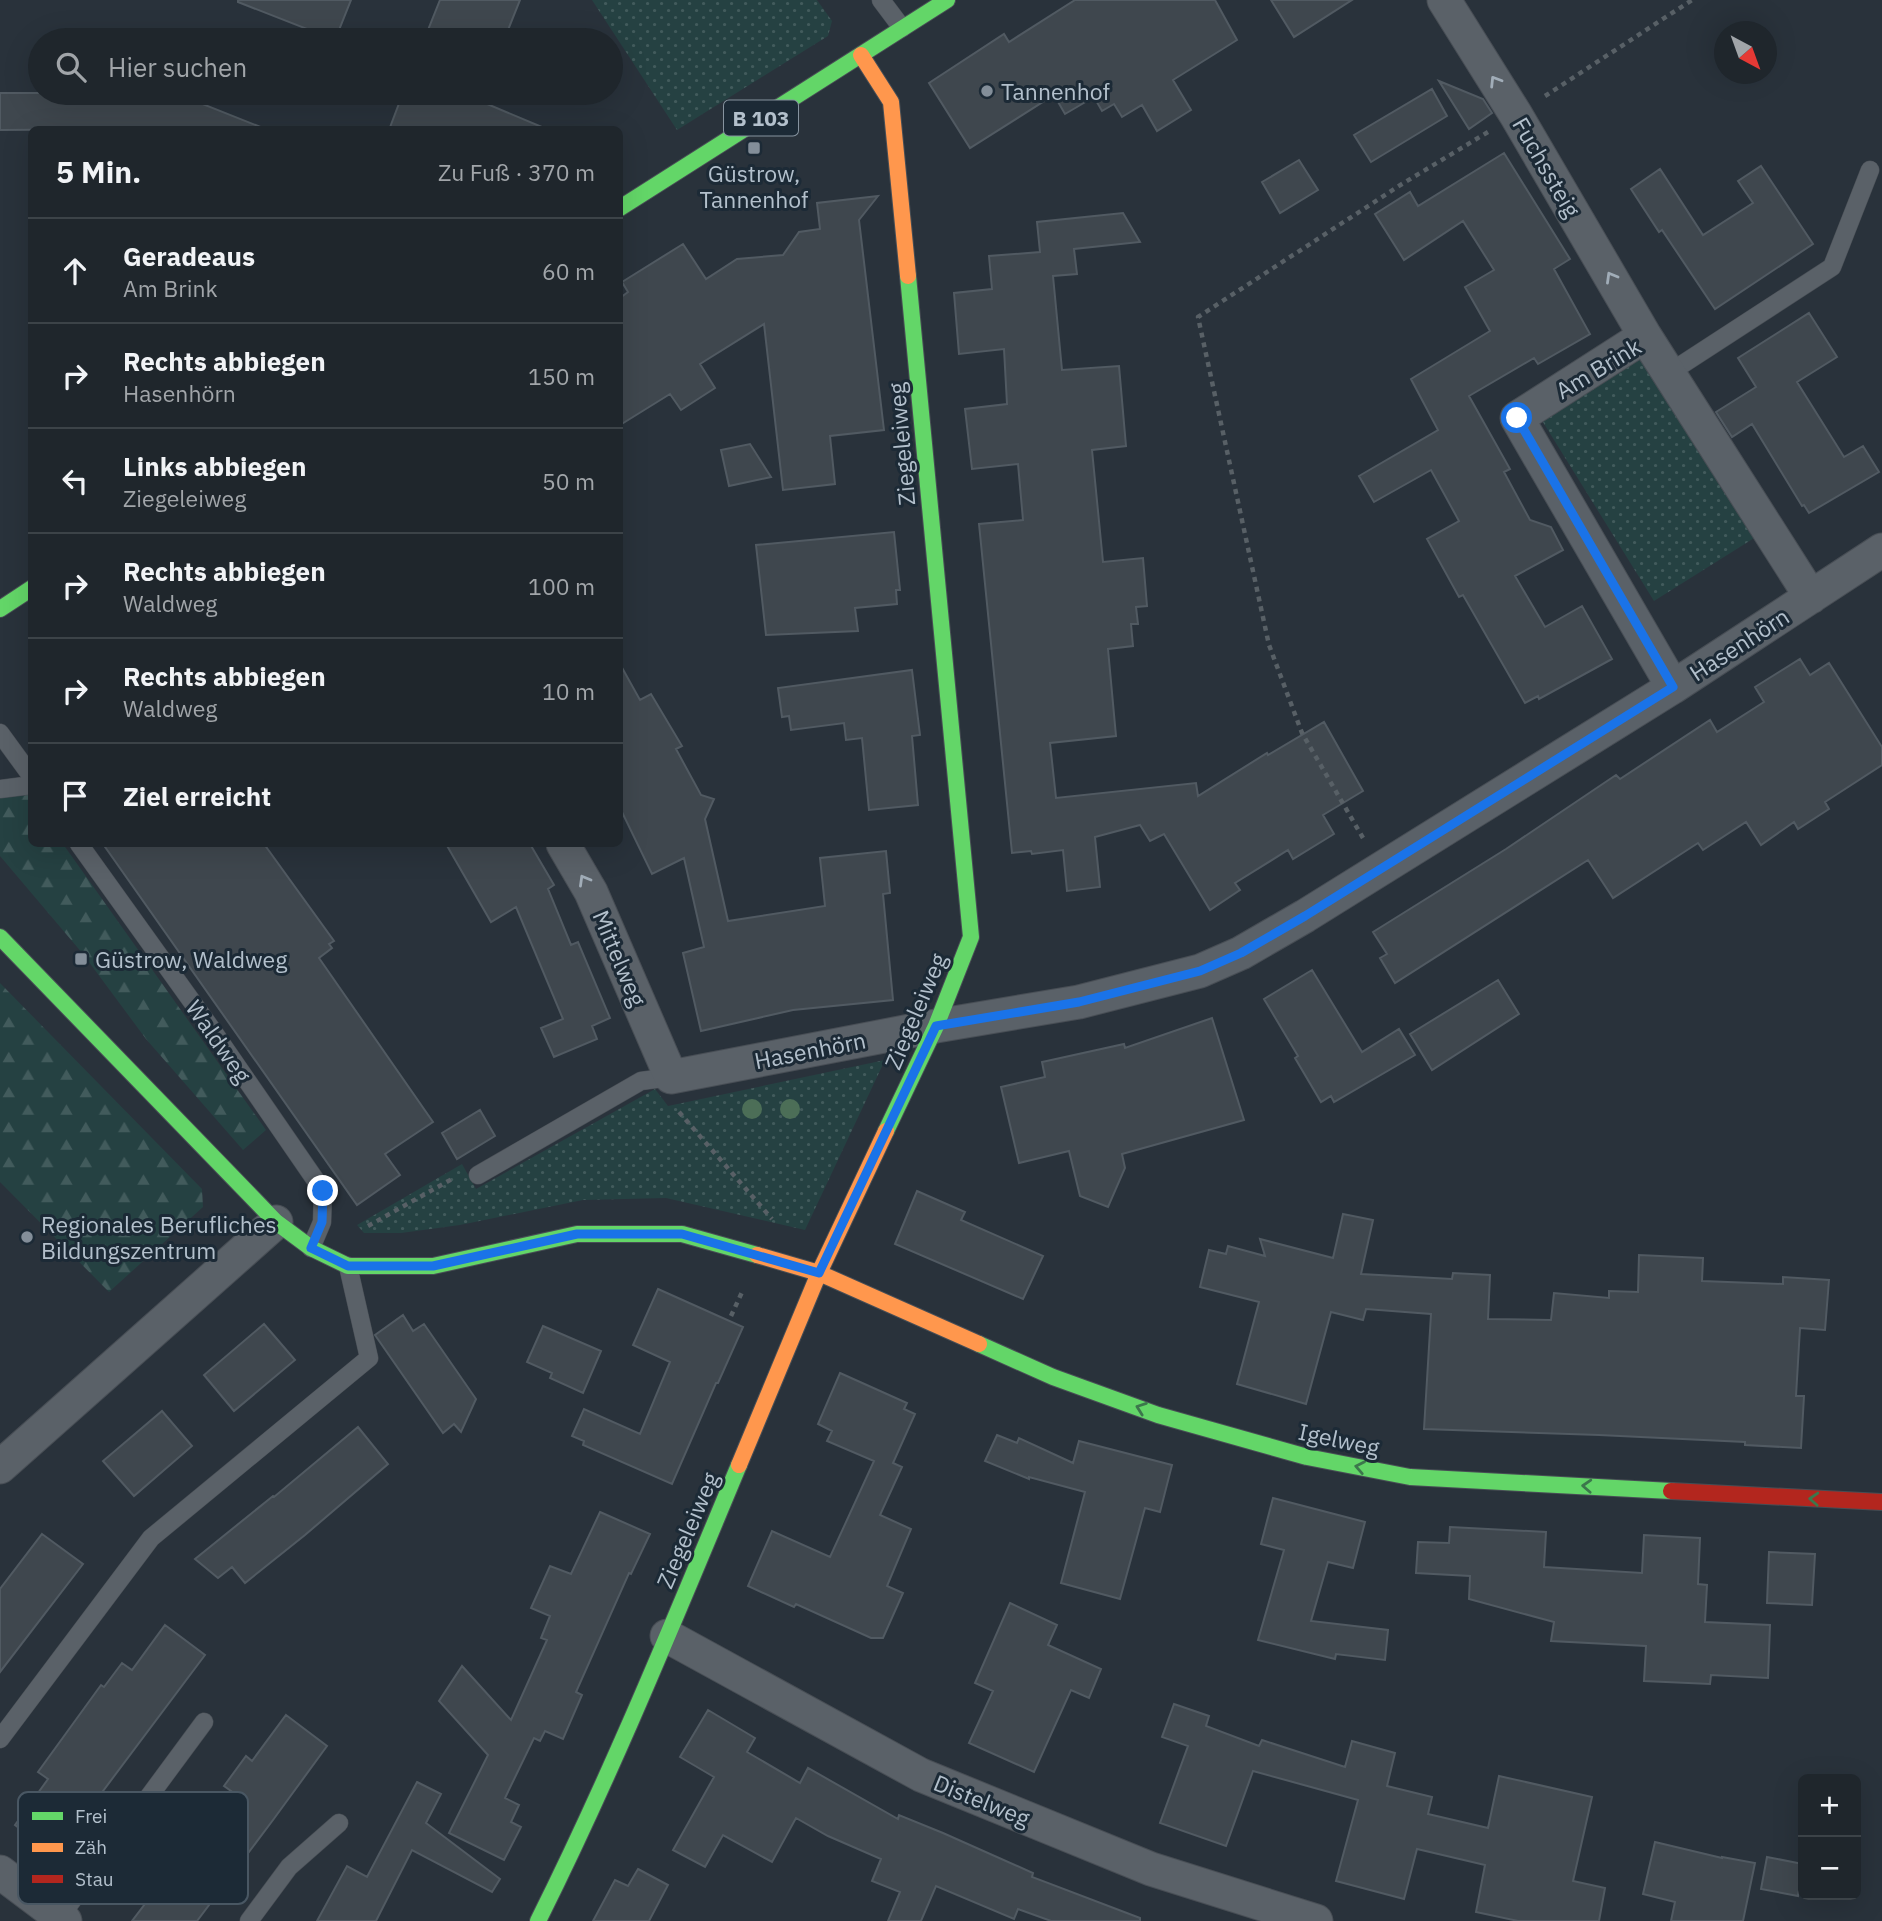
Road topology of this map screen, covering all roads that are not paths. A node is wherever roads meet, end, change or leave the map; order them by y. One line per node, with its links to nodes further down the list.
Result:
1 (881, 0): 4 (lane)
2 (947, 0): 4 (street, B 103)
3 (1444, 0): 8 (street, Fuchssteig, one-way to 3)
4 (902, 28): 5 (street, B 103)
5 (861, 55): 7 (street, B 103); 22 (street, Ziegeleiweg)
6 (1870, 170): 9 (lane)
7 (623, 206)
8 (1645, 336): 9 (street, Am Brink); 14 (street, Am Brink)
9 (1669, 373): 12 (street, Am Brink)
10 (1882, 550): 12 (street, Hasenhörn)
11 (28, 591): 13 (street)
12 (1811, 597): 14 (street, Hasenhörn)
13 (0, 609)
14 (1673, 687): 22 (street, Hasenhörn)
15 (0, 733): 16 (lane)
16 (28, 772)
17 (28, 786): 18 (lane)
18 (0, 789)
19 (81, 847): 26 (lane, Waldweg)
20 (565, 847): 23 (street, Mittelweg, one-way to 20)
21 (0, 937): 25 (street)
22 (936, 1026): 23 (street, Hasenhörn); 28 (street, Ziegeleiweg)
23 (671, 1077): 24 (lane, Hasenhörn)
24 (478, 1175)
25 (276, 1222): 26 (street); 29 (street)
26 (311, 1248): 27 (street)
27 (348, 1266): 28 (street); 33 (lane)
28 (819, 1273): 30 (street, Igelweg, one-way to 28); 31 (street, Ziegeleiweg)
29 (0, 1466)
30 (1882, 1502)
31 (667, 1636): 42 (street, Ziegeleiweg); 43 (street, Distelweg)
32 (204, 1722): 34 (lane)
33 (0, 1739)
34 (153, 1792)
35 (339, 1823): 41 (lane)
36 (0, 1872): 37 (street)
37 (18, 1886)
38 (41, 1904): 40 (street)
39 (73, 1904): 40 (lane)
40 (61, 1920)
41 (249, 1921)
42 (538, 1921)
43 (1316, 1921)

